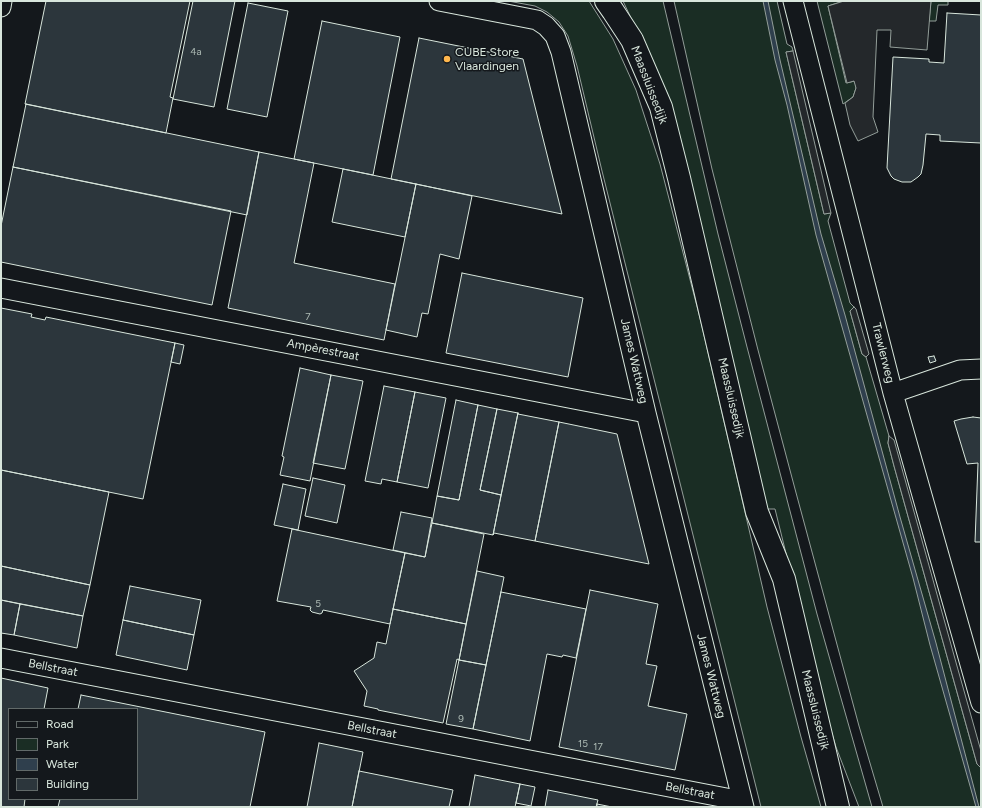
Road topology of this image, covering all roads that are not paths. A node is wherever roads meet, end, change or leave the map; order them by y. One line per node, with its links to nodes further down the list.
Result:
1 (2, 1): 5 (street)
2 (439, 1): 9 (street, James Wattweg)
3 (793, 1): 8 (street, Trawlerweg)
4 (609, 4): 12 (street, Maassluissedijk)
5 (1, 7)
6 (1, 288): 9 (street, Ampèrestraat)
7 (981, 369): 8 (street)
8 (893, 393): 11 (street, Trawlerweg)
9 (646, 413): 13 (street, James Wattweg)
10 (1, 658): 13 (street, Bellstraat)
11 (981, 703)
12 (838, 802)
13 (743, 804)

